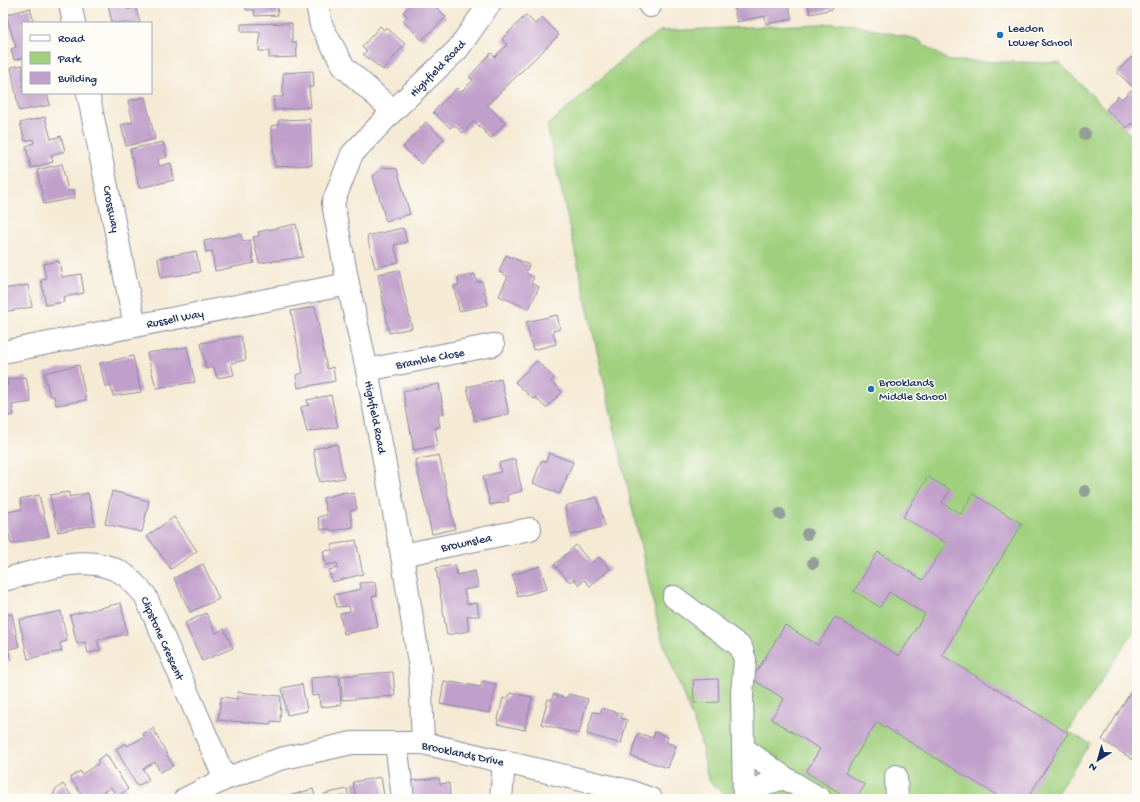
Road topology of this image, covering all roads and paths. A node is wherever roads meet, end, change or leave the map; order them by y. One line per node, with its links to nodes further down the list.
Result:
1 (70, 3): 4 (street)
2 (317, 3): 6 (street)
3 (490, 3): 6 (street, Highfield Road)
4 (74, 22)
5 (88, 94): 8 (street, Crossway)
6 (394, 111): 7 (street, Highfield Road)
7 (348, 284): 8 (street, Russell Way); 11 (street, Highfield Road)
8 (135, 326): 10 (street, Russell Way)
9 (492, 345): 11 (street, Bramble Close)
10 (3, 352)
11 (367, 370): 13 (street, Highfield Road)
12 (530, 529): 13 (street, Brownslea)
13 (402, 555): 17 (street, Highfield Road)
14 (3, 580): 22 (street, Clipstone Crescent)
15 (674, 597): 18 (street)
16 (396, 743): 17 (street, Brooklands Drive); 22 (street, Brooklands Drive); 24 (street)
17 (423, 743): 19 (street, Brooklands Drive)
18 (743, 748): 21 (street); 27 (street)
19 (504, 761): 25 (street); 26 (street, Brooklands Drive)
20 (896, 776): 30 (street)
21 (785, 778): 28 (street); 29 (street)
22 (224, 779): 23 (street, Brooklands Drive)
23 (185, 799)
24 (403, 799)
25 (501, 799)
26 (651, 799)
27 (744, 799)
28 (749, 799)
29 (820, 799)
30 (897, 799)

